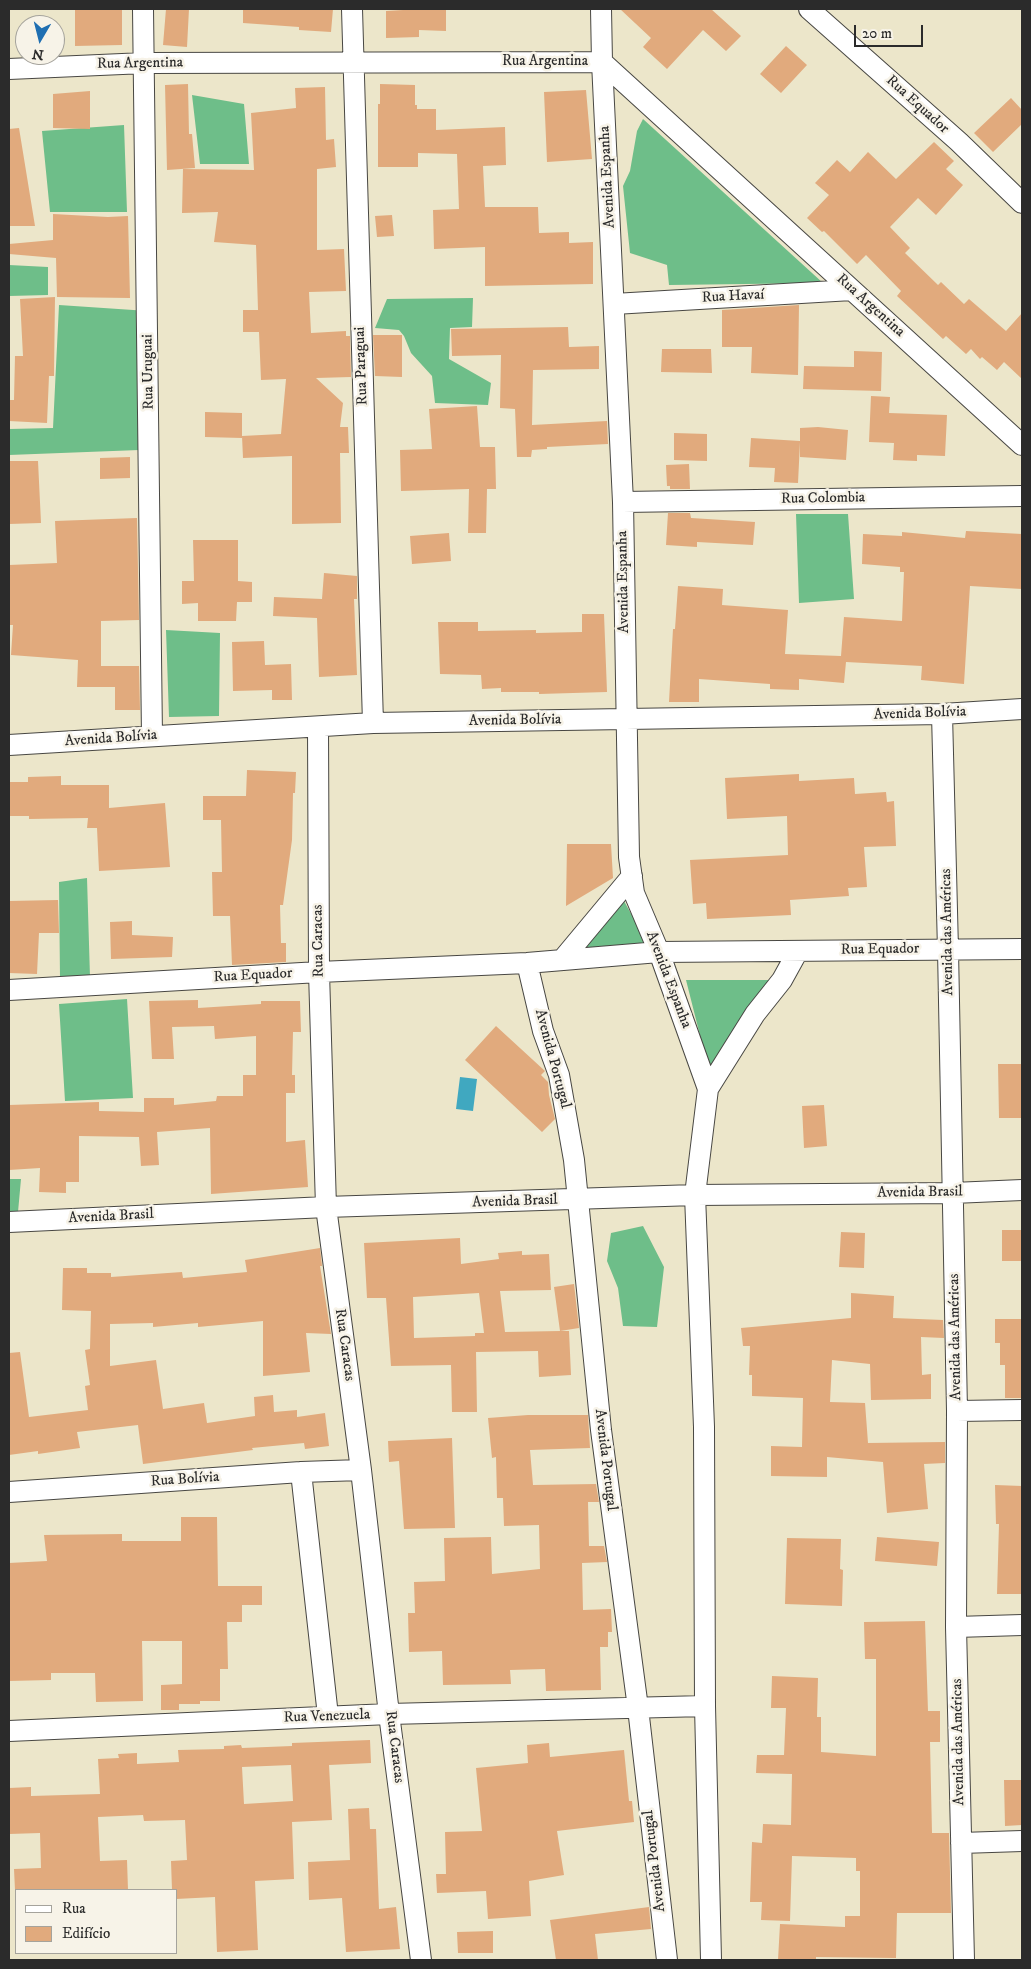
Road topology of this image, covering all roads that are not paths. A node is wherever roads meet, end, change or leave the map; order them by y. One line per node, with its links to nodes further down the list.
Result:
1 (143, 9): 7 (street, Rua Uruguai)
2 (352, 9): 5 (street, Rua Paraguai)
3 (601, 9): 6 (street, Avenida Espanha)
4 (809, 9): 9 (street, Rua Equador)
5 (352, 62): 6 (street, Rua Argentina); 7 (street, Rua Argentina); 18 (street, Rua Paraguai)
6 (602, 62): 10 (street, Rua Argentina); 11 (street, Avenida Espanha)
7 (145, 63): 8 (street, Rua Argentina); 20 (street, Rua Uruguai)
8 (9, 69)
9 (1022, 203)
10 (852, 290): 11 (street, Rua Havaí); 12 (street, Rua Argentina)
11 (614, 304): 14 (street, Avenida Espanha)
12 (1022, 445)
13 (1022, 496): 14 (street, Rua Colombia)
14 (623, 502): 17 (street, Avenida Espanha)
15 (1022, 709): 16 (street, Avenida Bolívia)
16 (942, 714): 17 (street, Avenida Bolívia); 24 (street, Avenida das Américas)
17 (626, 720): 18 (street, Avenida Bolívia); 22 (street, Avenida Espanha)
18 (373, 723): 19 (street, Avenida Bolívia)
19 (318, 726): 20 (street, Avenida Bolívia); 29 (street, Rua Caracas)
20 (152, 736): 21 (street, Avenida Bolívia)
21 (9, 745)
22 (632, 876): 26 (street, Avenida Espanha); 27 (street)
23 (1022, 949): 24 (street, Rua Equador)
24 (948, 950): 25 (street, Rua Equador); 33 (street, Avenida das Américas)
25 (798, 951): 26 (street, Rua Equador); 31 (street)
26 (659, 952): 27 (street, Rua Equador); 31 (street, Avenida Espanha)
27 (562, 960): 28 (street, Rua Equador)
28 (527, 963): 29 (street, Rua Equador); 35 (street, Avenida Portugal)
29 (319, 972): 30 (street, Rua Equador); 36 (street, Rua Caracas)
30 (9, 990)
31 (708, 1089): 34 (street)
32 (1022, 1190): 33 (street, Avenida Brasil)
33 (953, 1193): 34 (street, Avenida Brasil); 39 (street, Avenida das Américas)
34 (695, 1195): 35 (street, Avenida Brasil); 45 (street)
35 (576, 1200): 36 (street, Avenida Brasil); 46 (street, Avenida Portugal)
36 (326, 1207): 37 (street, Avenida Brasil); 40 (street, Rua Caracas)
37 (9, 1222)
38 (1022, 1410): 39 (street)
39 (957, 1411): 44 (street, Avenida das Américas)
40 (361, 1470): 41 (street, Rua Bolívia); 47 (street, Rua Caracas)
41 (301, 1472): 42 (street, Rua Bolívia); 48 (street)
42 (9, 1492)
43 (1022, 1625): 44 (street)
44 (956, 1627): 51 (street, Avenida das Américas)
45 (705, 1706): 46 (street, Rua Venezuela); 54 (street)
46 (638, 1708): 47 (street, Rua Venezuela); 53 (street, Avenida Portugal)
47 (389, 1714): 48 (street, Rua Venezuela); 52 (street, Rua Caracas)
48 (328, 1716): 49 (street, Rua Venezuela)
49 (9, 1731)
50 (1022, 1841): 51 (street)
51 (961, 1843): 55 (street, Avenida das Américas)
52 (421, 1960)
53 (667, 1960)
54 (711, 1960)
55 (964, 1960)

